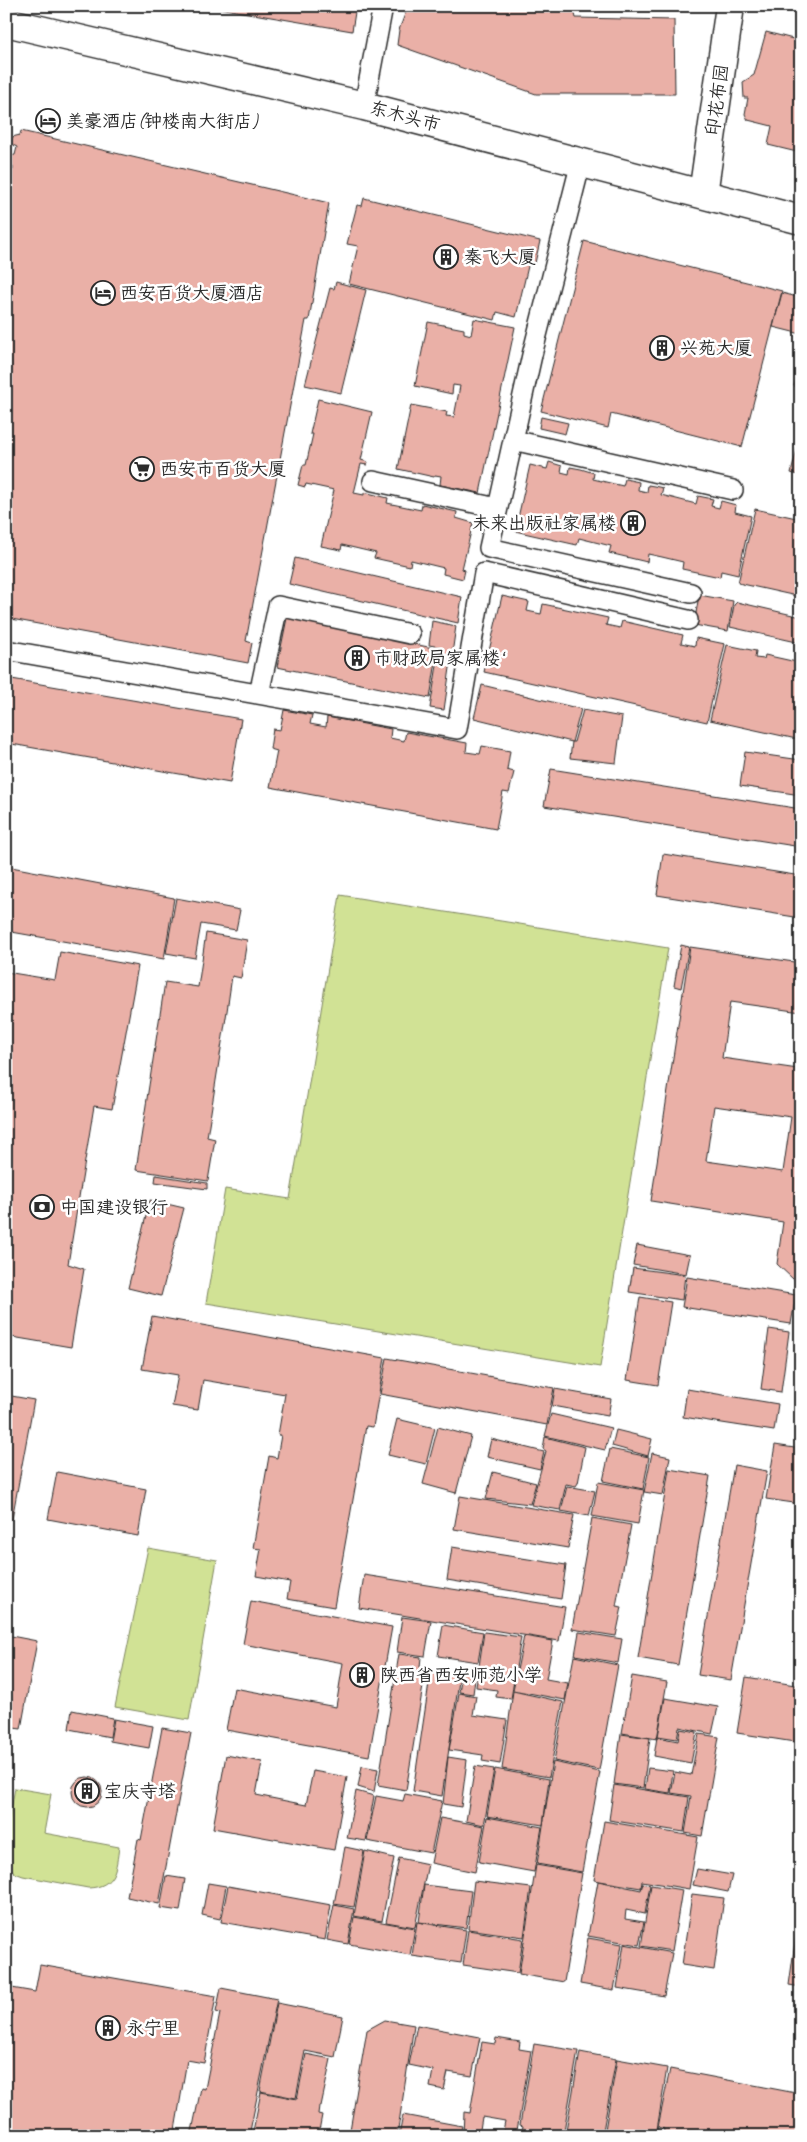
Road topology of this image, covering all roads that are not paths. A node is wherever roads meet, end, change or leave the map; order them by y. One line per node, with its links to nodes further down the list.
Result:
1 (383, 6): 4 (lane)
2 (730, 6): 6 (street, 印花布园)
3 (6, 22): 4 (street, 东木头市)
4 (364, 106): 5 (street, 东木头市)
5 (581, 162): 6 (street, 东木头市); 8 (lane)
6 (703, 194): 7 (street, 东木头市)
7 (801, 220)
8 (513, 440): 10 (lane); 11 (lane)
9 (373, 480): 11 (lane)
10 (734, 490)
11 (498, 508): 12 (lane)
12 (691, 593)
13 (688, 620): 16 (lane)
14 (410, 634): 16 (lane)
15 (6, 650): 16 (lane)
16 (259, 694)

